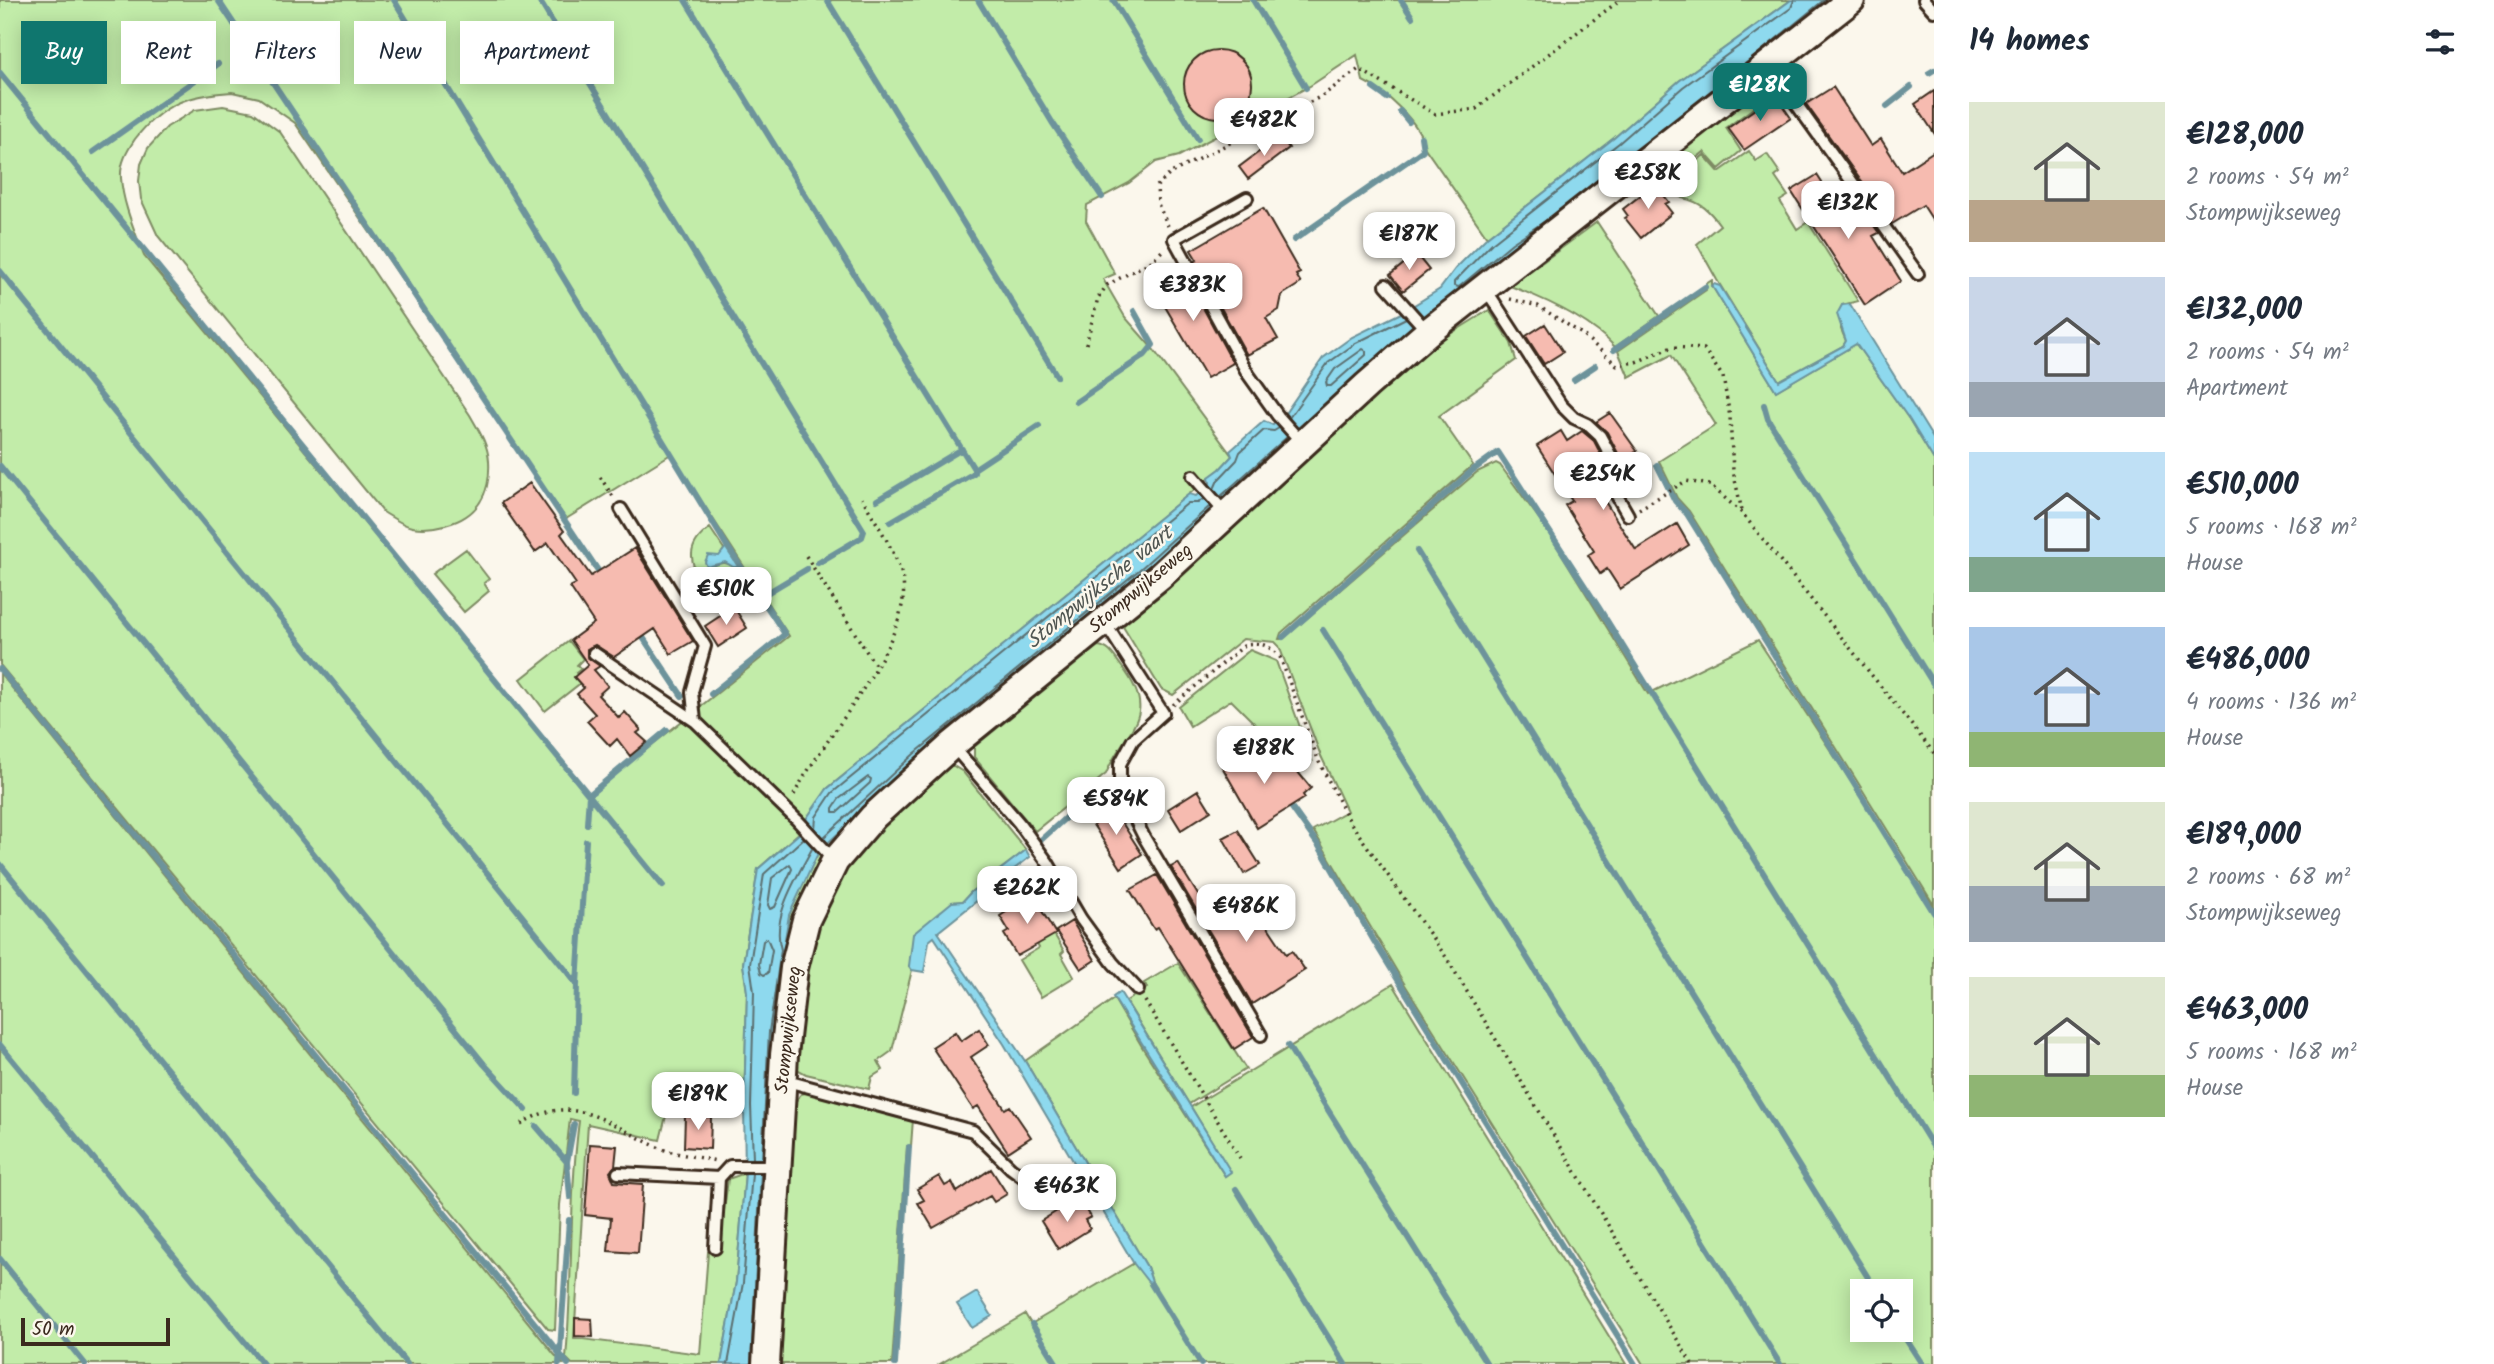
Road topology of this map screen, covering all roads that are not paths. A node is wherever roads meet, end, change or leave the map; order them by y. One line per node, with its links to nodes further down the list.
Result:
1 (1851, 0): 4 (street, Stompwijkseweg)
2 (1924, 0): 3 (lane)
3 (1934, 11)
4 (1768, 65): 6 (lane); 8 (street, Stompwijkseweg)
5 (1247, 198): 10 (lane)
6 (1918, 274)
7 (1386, 285): 9 (lane)
8 (1485, 287): 9 (street, Stompwijkseweg); 14 (lane)
9 (1426, 330): 10 (street, Stompwijkseweg)
10 (1301, 442): 13 (street, Stompwijkseweg)
11 (1197, 480): 13 (lane)
12 (621, 509): 17 (lane)
13 (1224, 512): 15 (street, Stompwijkseweg)
14 (1628, 515)
15 (1103, 622): 18 (street, Stompwijkseweg); 21 (lane)
16 (594, 653): 17 (lane)
17 (695, 721): 19 (lane)
18 (952, 745): 19 (street, Stompwijkseweg); 20 (lane)
19 (829, 855): 22 (street, Stompwijkseweg)
20 (1139, 990)
21 (1261, 1035)
22 (783, 1080): 23 (street, Stompwijkseweg); 26 (lane)
23 (774, 1166): 25 (lane); 28 (street, Stompwijkseweg)
24 (618, 1173): 25 (lane)
25 (719, 1178): 27 (lane)
26 (1055, 1199)
27 (715, 1248)
28 (766, 1364)

